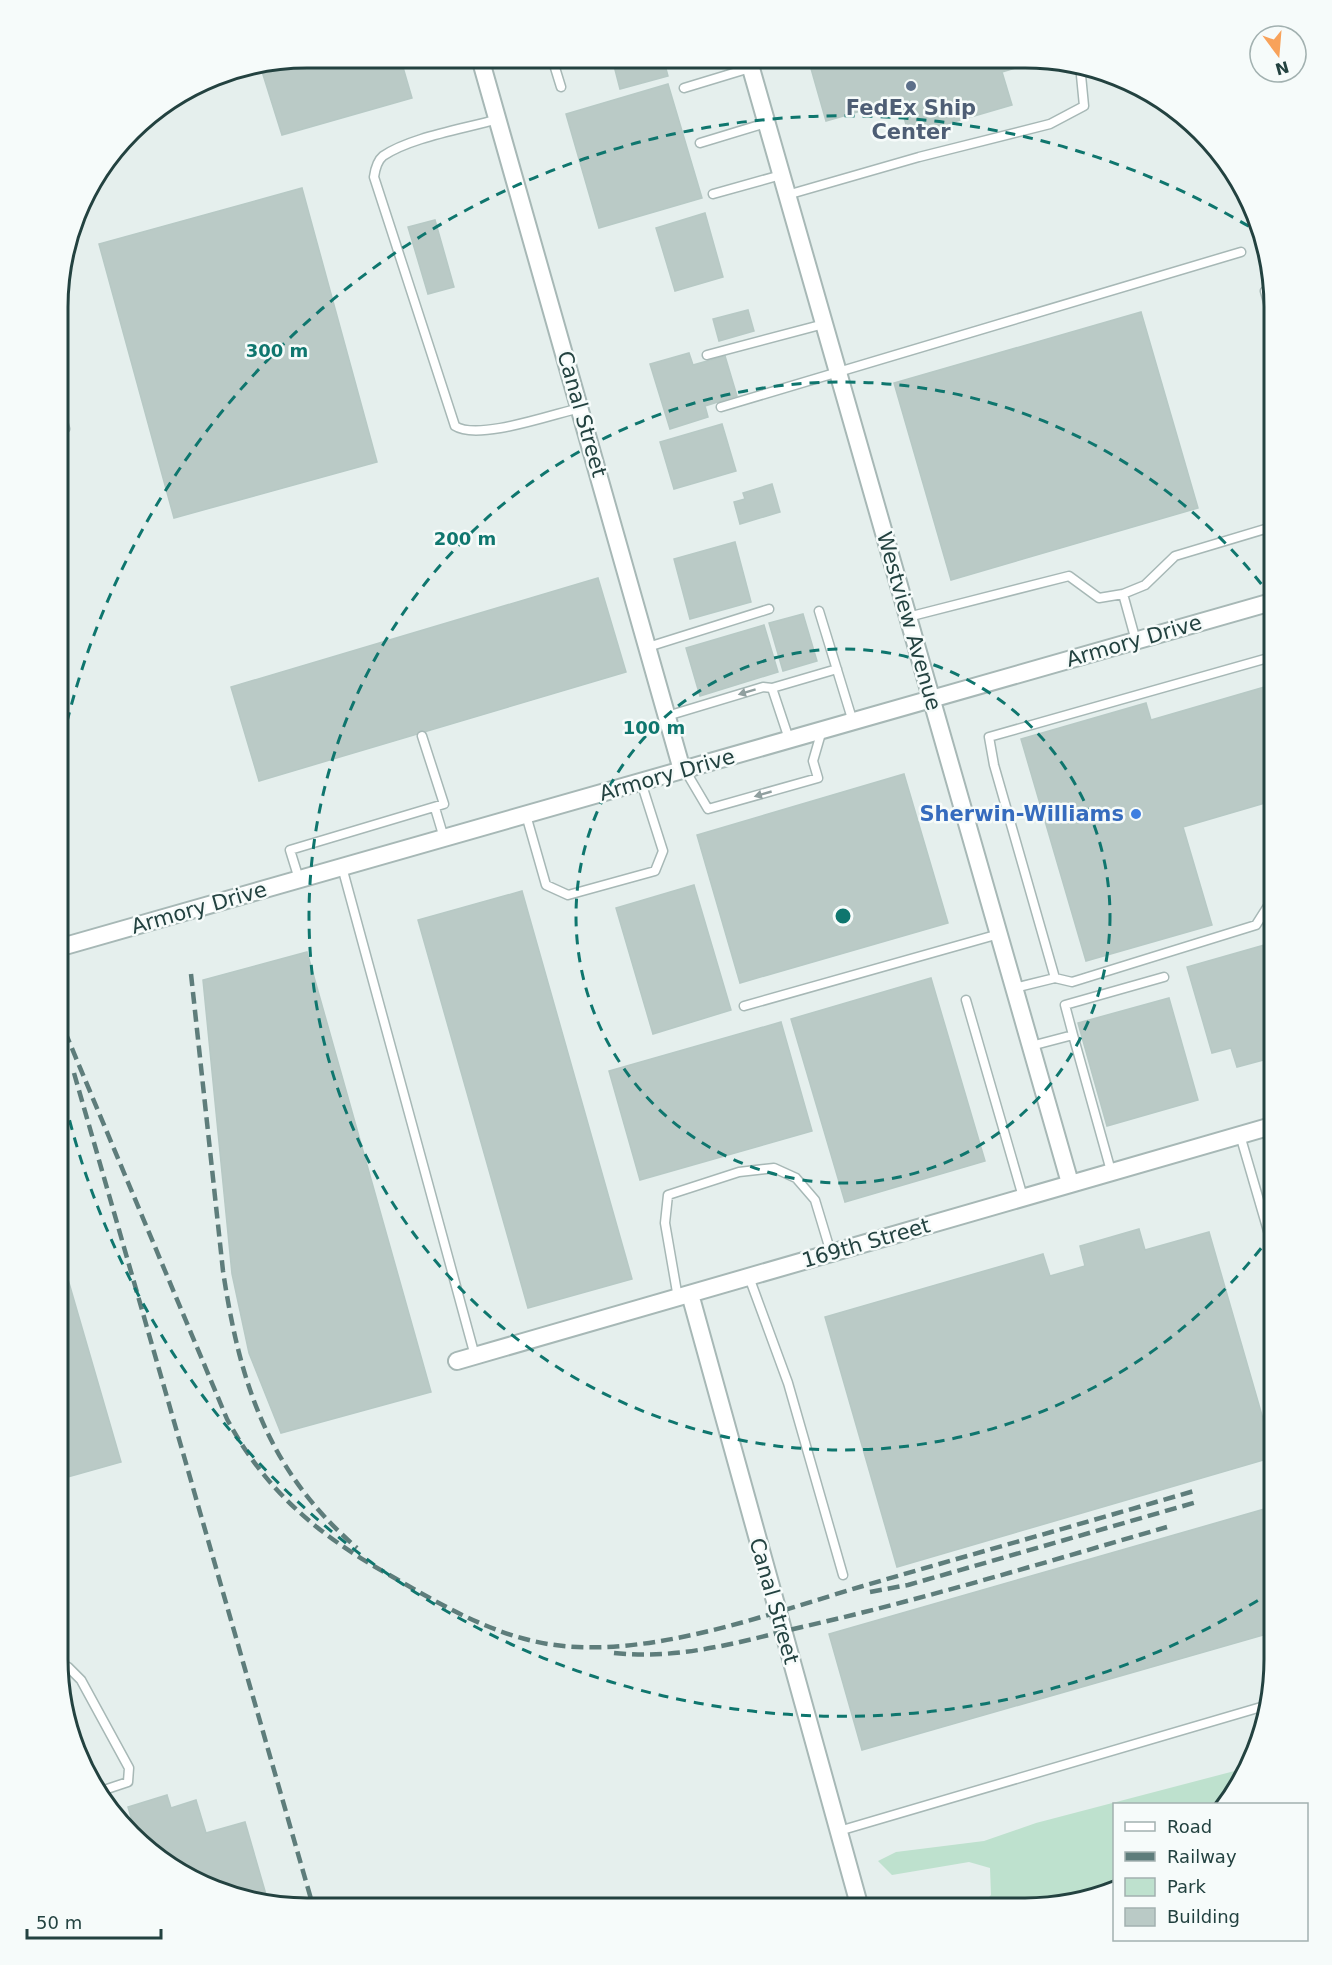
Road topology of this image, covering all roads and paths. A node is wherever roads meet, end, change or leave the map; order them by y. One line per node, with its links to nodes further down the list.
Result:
1 (483, 67): 8 (street, Canal Street)
2 (555, 67): 6 (lane)
3 (739, 67): 7 (lane)
4 (750, 67): 9 (street, Westview Avenue)
5 (1081, 74): 13 (lane)
6 (561, 87)
7 (684, 88)
8 (498, 119): 19 (street, Canal Street); 19 (lane)
9 (766, 123): 10 (lane); 11 (street, Westview Avenue)
10 (700, 143)
11 (781, 175): 12 (lane); 13 (street, Westview Avenue)
12 (713, 194)
13 (787, 195): 15 (street, Westview Avenue)
14 (1241, 252): 17 (lane)
15 (824, 324): 16 (lane); 17 (street, Westview Avenue)
16 (707, 355)
17 (837, 371): 18 (lane); 25 (street, Westview Avenue)
18 (720, 406)
19 (581, 408): 27 (street, Canal Street)
20 (1264, 529): 21 (lane)
21 (1123, 594): 25 (lane); 26 (lane)
22 (1264, 604): 26 (street, Armory Drive)
23 (769, 609): 27 (lane)
24 (819, 611): 29 (lane)
25 (908, 617): 31 (street, Westview Avenue)
26 (1136, 641): 31 (street, Armory Drive)
27 (648, 647): 32 (street, Canal Street)
28 (1264, 659): 40 (lane)
29 (837, 669): 30 (lane); 33 (lane)
30 (772, 688): 32 (lane, one-way to 32); 36 (lane)
31 (932, 699): 33 (street, Armory Drive); 42 (street, Westview Avenue)
32 (667, 716): 37 (street, Canal Street)
33 (853, 722): 34 (street, Armory Drive)
34 (822, 730): 36 (street, Armory Drive); 37 (lane, one-way to 37)
35 (422, 736): 39 (lane)
36 (789, 740): 37 (street, Armory Drive)
37 (683, 770): 38 (street, Armory Drive)
38 (641, 782): 41 (street, Armory Drive); 41 (lane)
39 (435, 808): 43 (lane); 45 (lane)
40 (1007, 810): 42 (lane); 50 (lane)
41 (526, 815): 43 (street, Armory Drive)
42 (966, 821): 47 (street, Westview Avenue)
43 (444, 838): 44 (street, Armory Drive)
44 (342, 867): 45 (street, Armory Drive); 65 (lane)
45 (299, 879): 48 (street, Armory Drive)
46 (1264, 912): 50 (lane)
47 (999, 934): 51 (street, Westview Avenue); 53 (lane)
48 (68, 945)
49 (1164, 977): 54 (lane)
50 (1055, 978): 51 (lane)
51 (1014, 988): 55 (street, Westview Avenue)
52 (966, 1000): 60 (lane)
53 (744, 1006)
54 (1073, 1035): 55 (lane); 58 (lane)
55 (1031, 1046): 59 (street, Westview Avenue)
56 (1264, 1128): 57 (street, 169th Street)
57 (1240, 1135): 58 (street, 169th Street); 61 (lane)
58 (1111, 1171): 59 (street, 169th Street)
59 (1070, 1183): 60 (street, 169th Street)
60 (1023, 1197): 62 (street, 169th Street)
61 (1264, 1217)
62 (831, 1253): 63 (street, 169th Street); 64 (lane)
63 (749, 1277): 64 (street, 169th Street); 67 (lane)
64 (684, 1296): 65 (street, 169th Street); 71 (street, Canal Street)
65 (475, 1356): 66 (street, 169th Street)
66 (457, 1361)
67 (843, 1575)
68 (68, 1667): 70 (lane)
69 (1259, 1708): 71 (lane)
70 (107, 1789)
71 (839, 1832): 72 (street, Canal Street)
72 (857, 1898)

